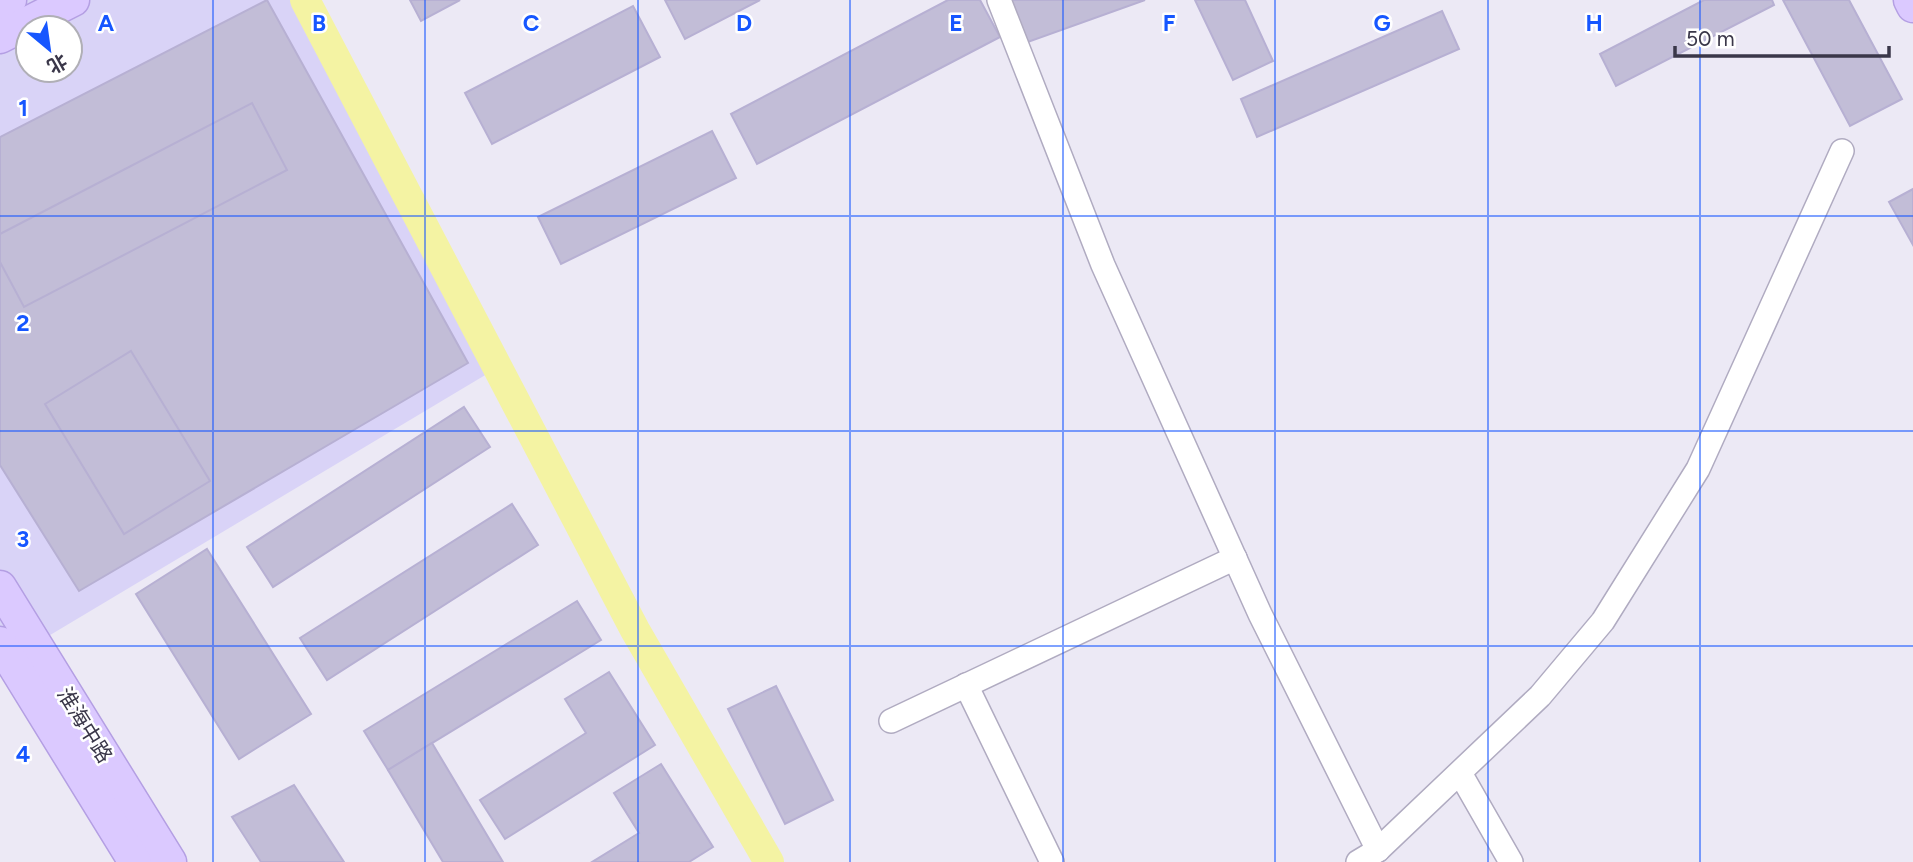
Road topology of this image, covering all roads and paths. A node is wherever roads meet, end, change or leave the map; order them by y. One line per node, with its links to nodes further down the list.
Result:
1 (10, 0): 5 (main road)
2 (73, 0): 7 (main road)
3 (999, 0): 9 (street)
4 (1910, 0): 6 (main road)
5 (0, 5)
6 (1913, 6)
7 (0, 37)
8 (1842, 151): 14 (street)
9 (1235, 558): 12 (street); 15 (street)
10 (0, 587): 17 (main road, 淮海中路)
11 (0, 643): 16 (main road, 淮海中路)
12 (966, 685): 13 (street); 18 (street)
13 (891, 721)
14 (1460, 773): 15 (street); 20 (street)
15 (1378, 850): 19 (street)
16 (135, 862)
17 (170, 862)
18 (1052, 862)
19 (1358, 862)
20 (1511, 862)

